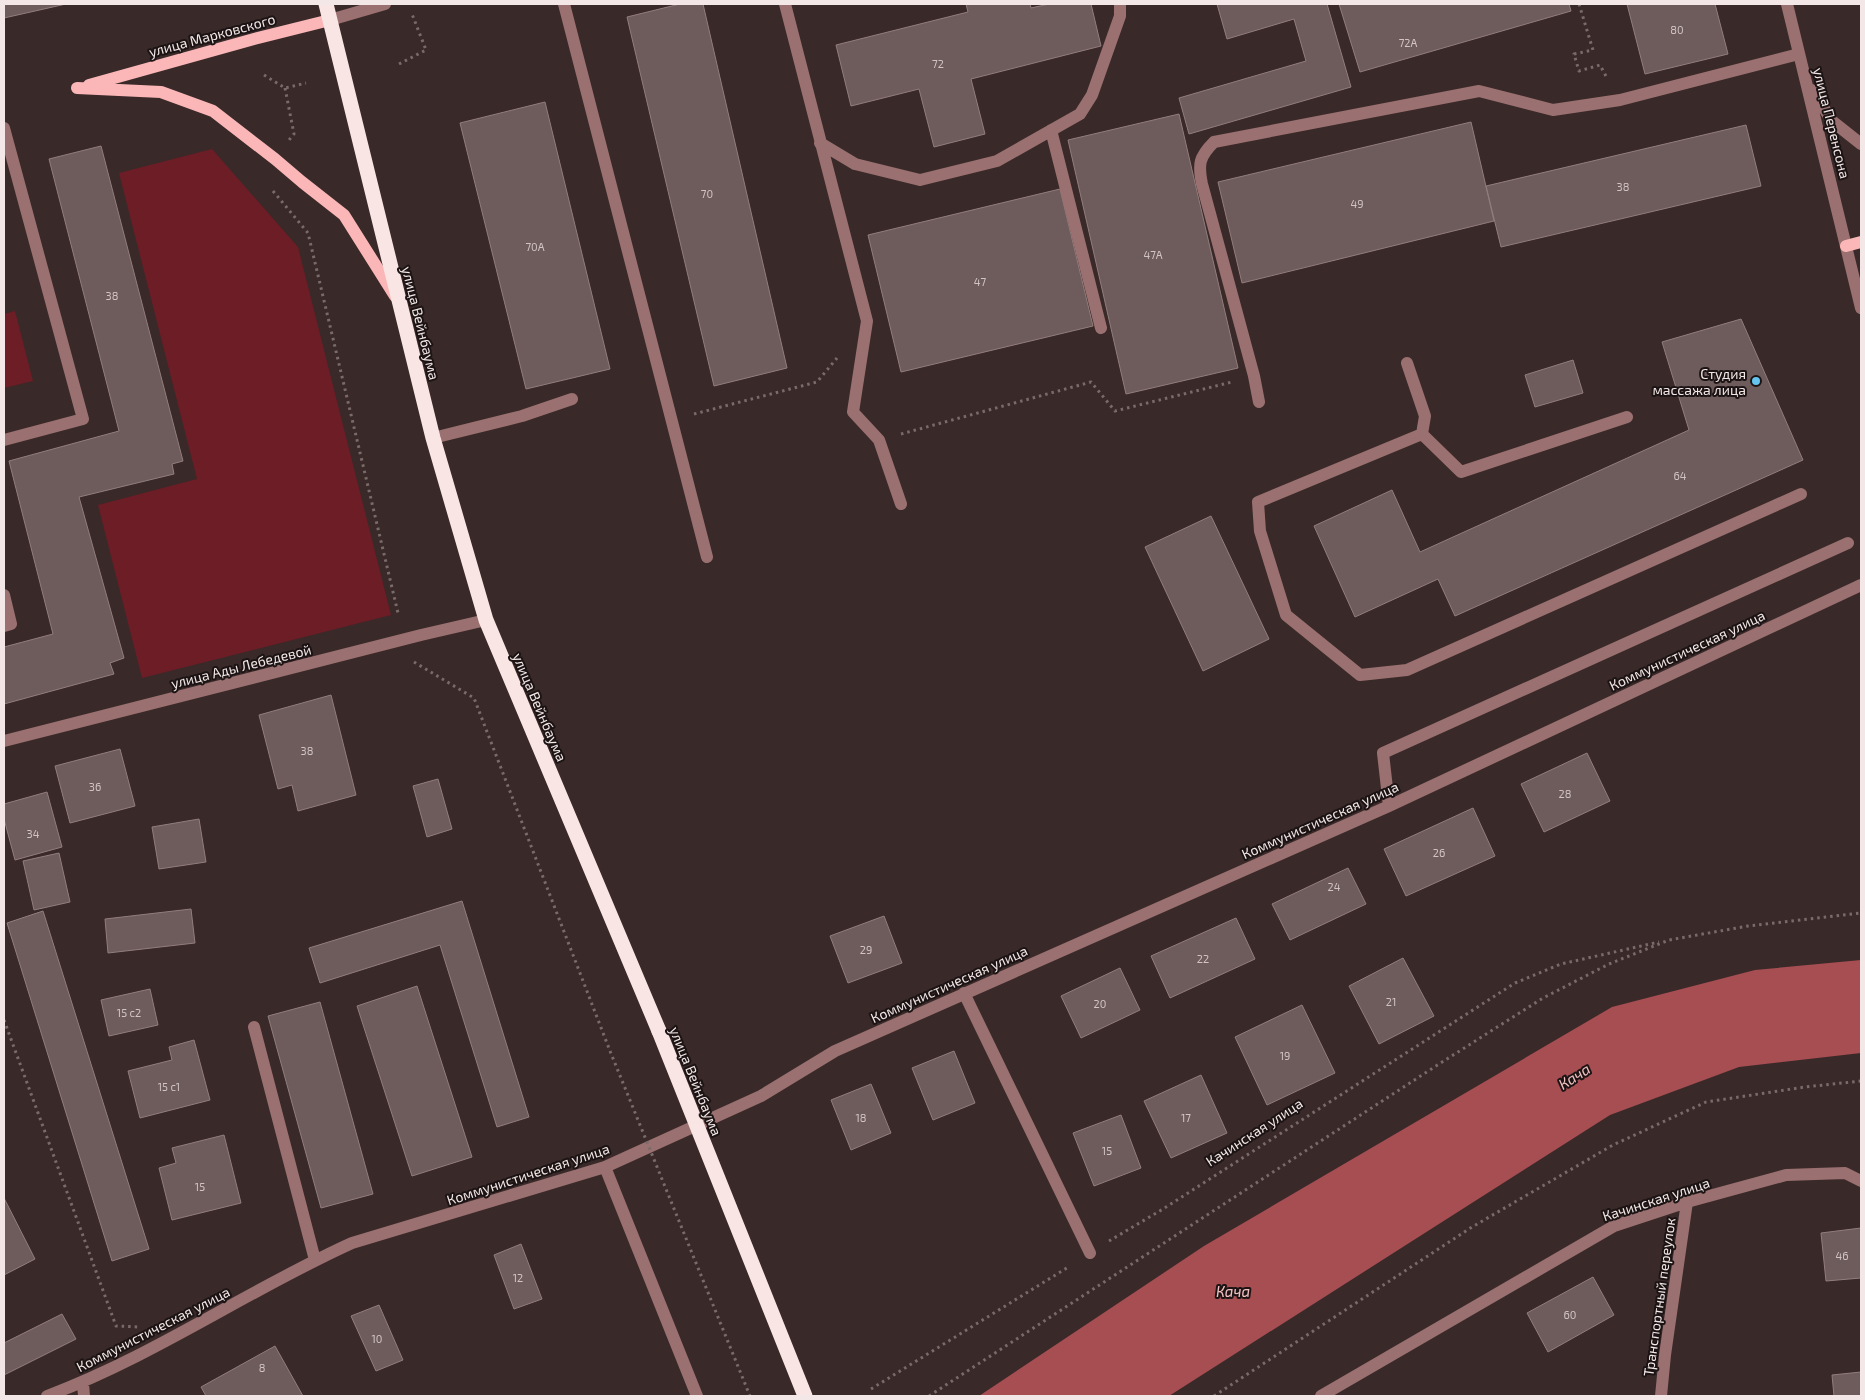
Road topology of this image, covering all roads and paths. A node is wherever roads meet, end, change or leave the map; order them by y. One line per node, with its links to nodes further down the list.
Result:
1 (326, 4): 9 (highway, улица Вейнбаума)
2 (385, 4): 9 (street, улица Марковского)
3 (564, 4): 34 (street)
4 (785, 4): 19 (street)
5 (1120, 4): 18 (street)
6 (1579, 4): 12 (path)
7 (1787, 4): 10 (street, улица Перенсона)
8 (412, 14): 11 (path)
9 (330, 20): 25 (highway, улица Вейнбаума); 25 (main road, улица Марковского)
10 (1799, 54): 14 (street, улица Перенсона); 32 (street)
11 (399, 64)
12 (1600, 65)
13 (264, 75): 16 (path)
14 (1805, 79): 20 (street); 24 (street, улица Перенсона)
15 (306, 83): 16 (path)
16 (285, 88): 21 (path)
17 (4, 128): 37 (street)
18 (1051, 130): 19 (street); 28 (street)
19 (820, 143): 27 (street)
20 (1861, 144)
21 (284, 148)
22 (267, 184): 45 (path)
23 (1861, 242): 24 (main road)
24 (1846, 246): 26 (street, улица Перенсона)
25 (397, 298): 36 (highway, улица Вейнбаума)
26 (1861, 308)
27 (867, 321): 34 (path); 38 (street)
28 (1101, 328)
29 (1407, 363): 35 (street)
30 (1233, 382): 38 (path)
31 (572, 399): 36 (street)
32 (1259, 402)
33 (1627, 417): 35 (street)
34 (671, 420): 42 (street)
35 (1422, 434): 39 (street)
36 (433, 438): 46 (highway, улица Вейнбаума)
37 (4, 440)
38 (879, 440): 40 (street)
39 (1801, 494)
40 (901, 504)
41 (1848, 543): 50 (street)
42 (707, 557)
43 (1861, 584): 50 (street, Коммунистическая улица)
44 (4, 595): 47 (street)
45 (398, 613)
46 (486, 620): 49 (street, улица Ады Лебедевой); 69 (highway, улица Вейнбаума, bridge)
47 (4, 626)
48 (409, 659): 68 (path, bridge)
49 (4, 741)
50 (1389, 806): 53 (street, Коммунистическая улица)
51 (1861, 913): 52 (path)
52 (1669, 940): 60 (path, Качинская улица); 70 (path)
53 (964, 993): 57 (street, Коммунистическая улица); 60 (street)
54 (4, 1020): 62 (path)
55 (254, 1027): 61 (street)
56 (1861, 1082): 71 (path)
57 (606, 1167): 61 (street, Коммунистическая улица); 67 (street)
58 (1861, 1181): 59 (street, Качинская улица)
59 (1688, 1202): 72 (street, Качинская улица); 73 (street, Транспортный переулок)
60 (1090, 1253): 64 (path, Качинская улица)
61 (315, 1260): 63 (street, Коммунистическая улица)
62 (140, 1327)
63 (83, 1383): 65 (street, Коммунистическая улица); 66 (street)
64 (871, 1389)
65 (47, 1396)
66 (84, 1396)
67 (697, 1396)
68 (750, 1396)
69 (805, 1396)
70 (929, 1396)
71 (1214, 1396)
72 (1321, 1396)
73 (1661, 1396)

